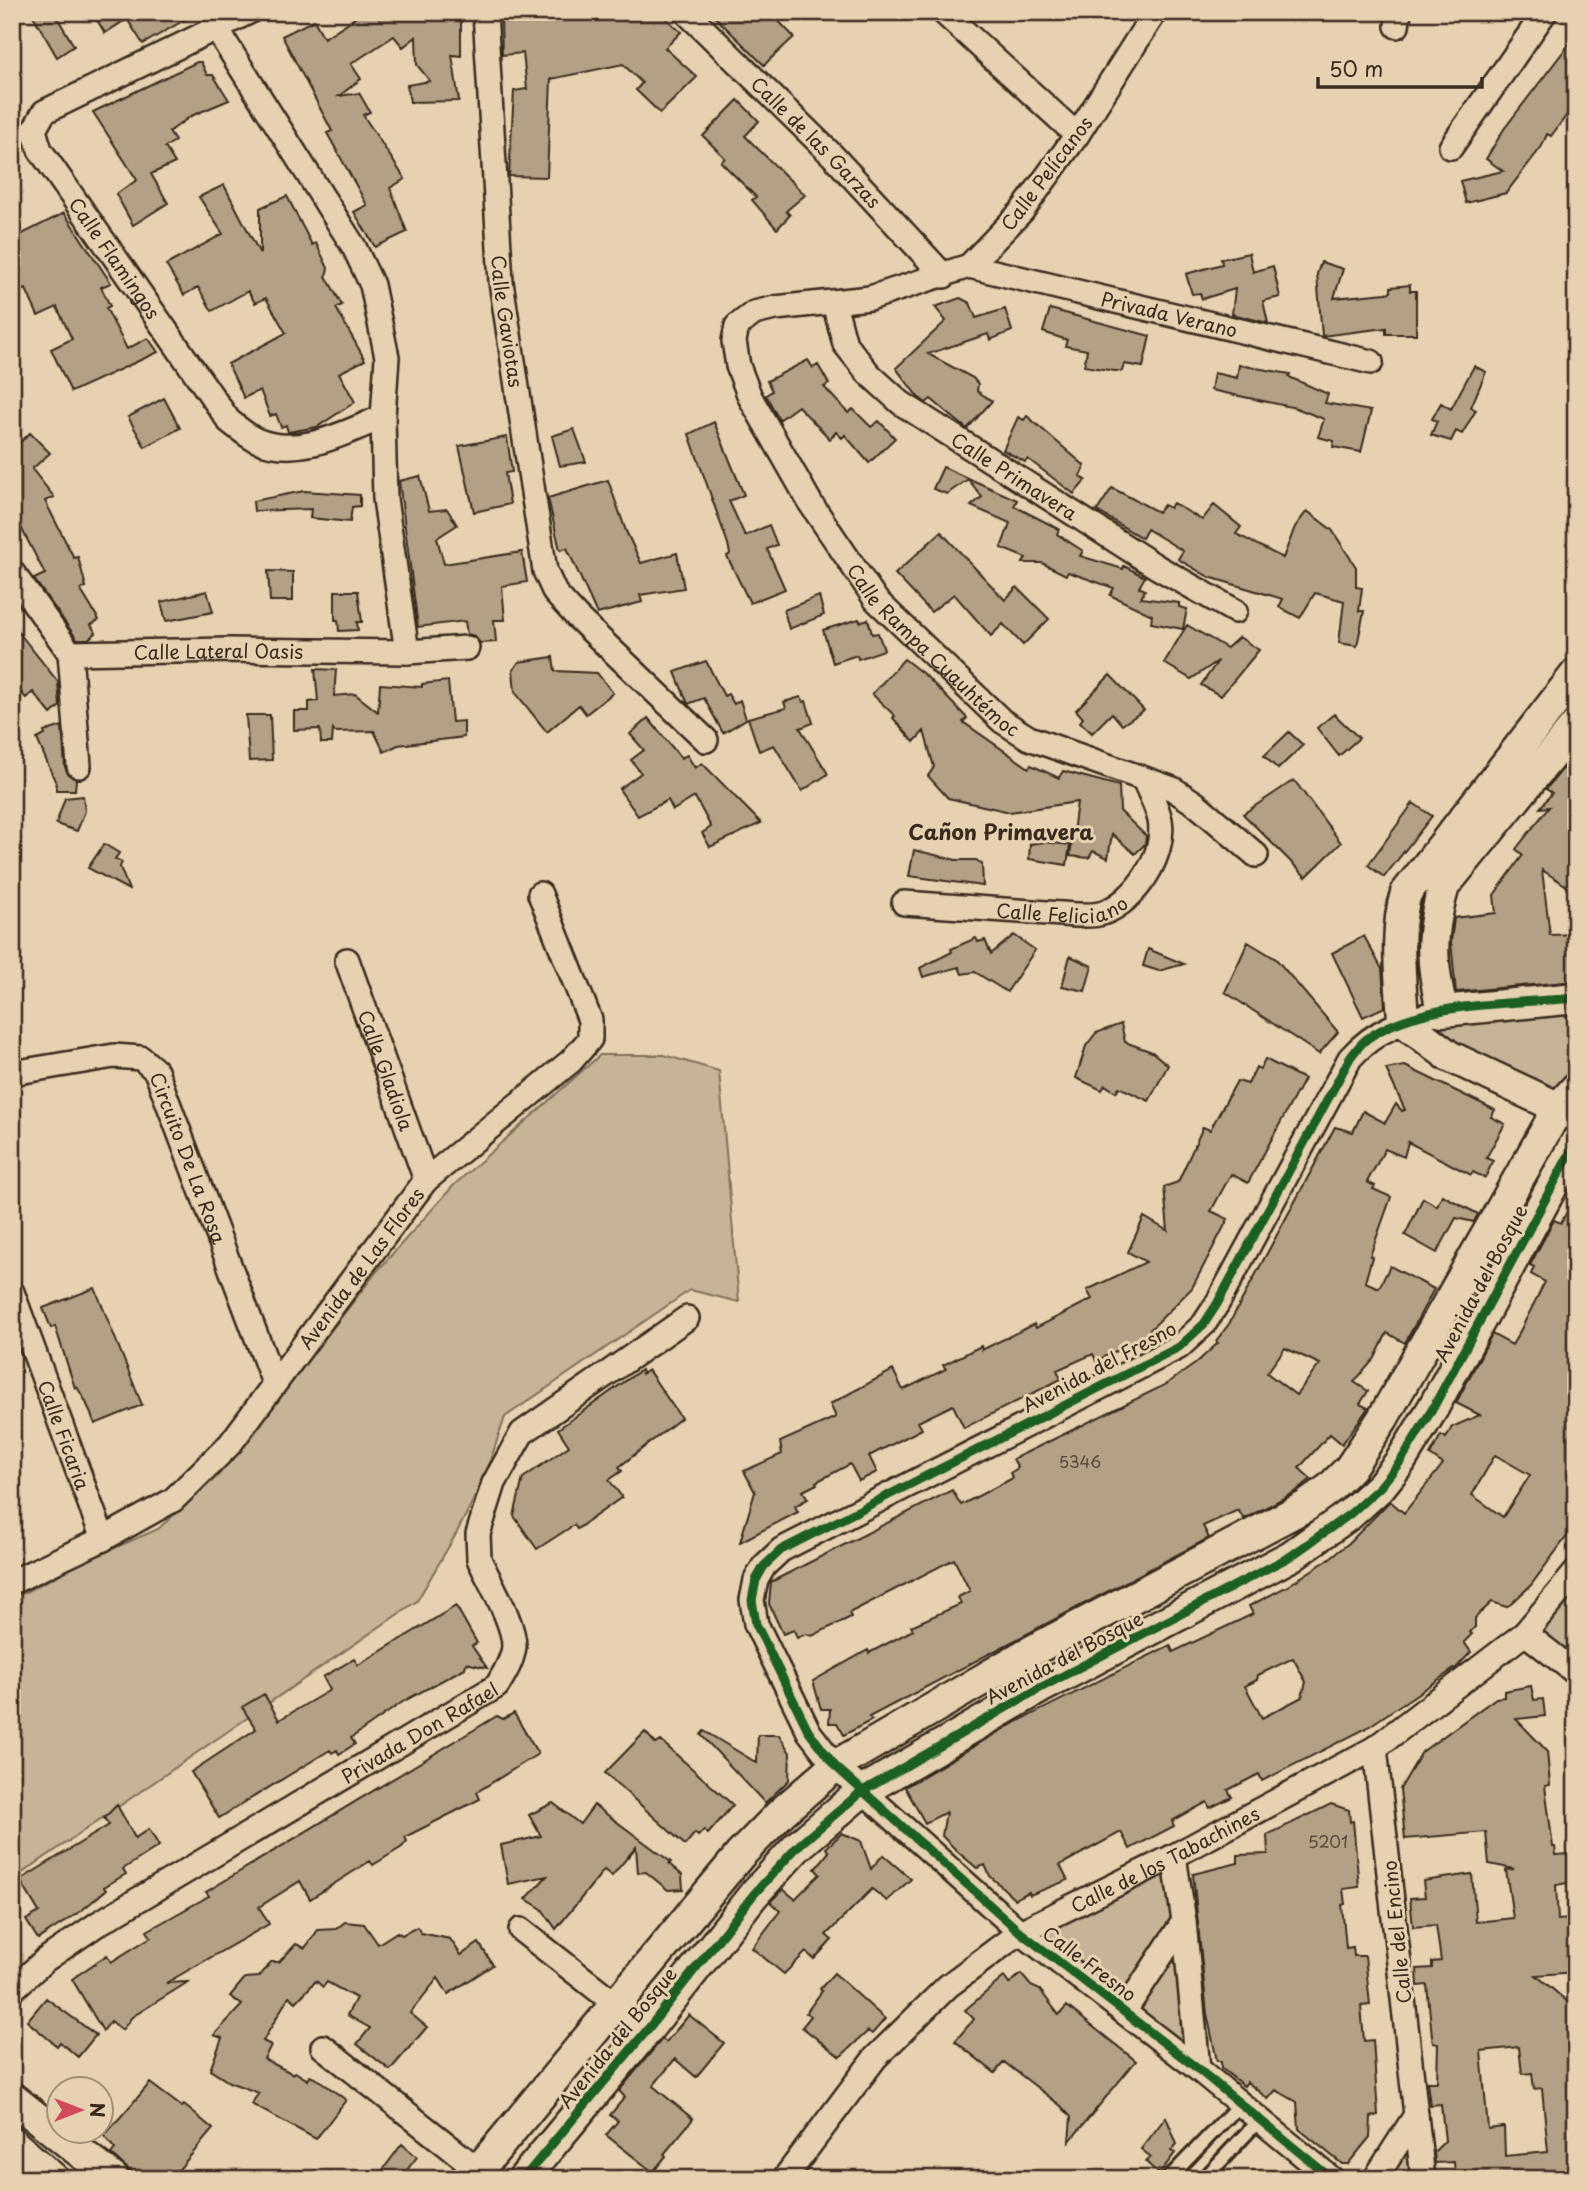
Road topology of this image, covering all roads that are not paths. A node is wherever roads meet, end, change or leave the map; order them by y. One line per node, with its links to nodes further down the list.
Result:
1 (249, 12): 7 (street, Calle Flamingos)
2 (485, 12): 23 (street, Calle Gaviotas)
3 (686, 12): 11 (street, Calle de las Garzas)
4 (943, 12): 8 (street)
5 (1155, 12): 8 (street, Calle Pelícanos)
6 (1545, 12): 9 (street)
7 (216, 28): 15 (street); 15 (street, Calle Flamingos)
8 (1077, 135): 10 (street, Calle Pelícanos)
9 (1451, 147)
10 (969, 267): 11 (street, Calle Pelícanos); 14 (street, Privada Verano)
11 (944, 276): 12 (street, Calle Pelícanos)
12 (834, 303): 13 (street, Calle Pelícanos); 17 (street, Calle Primavera)
13 (737, 326): 25 (street, Calle Rampa Cuauhtémoc)
14 (1371, 362)
15 (383, 417): 19 (street)
16 (12, 572): 20 (street)
17 (1235, 611)
18 (467, 648): 19 (street, Calle Lateral Oasis)
19 (408, 652): 20 (street, Calle Lateral Oasis)
20 (70, 653): 24 (street)
21 (1575, 678): 32 (street)
22 (1576, 725): 31 (street)
23 (706, 740)
24 (79, 766)
25 (1144, 779): 26 (street, Calle Rampa Cuauhtémoc); 28 (street, Calle Feliciano)
26 (1256, 855)
27 (540, 894): 36 (street, Avenida de Las Flores)
28 (904, 903)
29 (347, 960): 36 (street, Calle Gladiola)
30 (1576, 998): 31 (street, Avenida del Fresno)
31 (1442, 1011): 32 (street, Avenida del Fresno)
32 (1403, 1021): 34 (street); 46 (street, Avenida del Fresno)
33 (12, 1073): 39 (street, Circuito De La Rosa)
34 (1570, 1104): 46 (street, Avenida del Bosque)
35 (1576, 1142): 47 (street, Avenida del Bosque)
36 (426, 1180): 39 (street, Avenida de Las Flores)
37 (12, 1292): 40 (street, Calle Ficaria)
38 (687, 1318): 52 (street, Privada Don Rafael)
39 (274, 1383): 40 (street, Avenida de Las Flores)
40 (103, 1539): 42 (street, Avenida de Las Flores)
41 (1576, 1572): 43 (street, Calle de los Tabachines)
42 (12, 1581)
43 (1525, 1633): 44 (street); 45 (street, Calle de los Tabachines)
44 (1576, 1673)
45 (1376, 1748): 48 (street, Calle de los Tabachines); 60 (street, Calle del Encino)
46 (835, 1766): 47 (street, Calle Fresno); 53 (street, Avenida del Bosque)
47 (861, 1792): 51 (street, Calle Fresno); 55 (street, Avenida del Bosque)
48 (1174, 1856): 49 (street); 51 (street, Calle de los Tabachines)
49 (1184, 1921): 54 (street); 57 (street)
50 (521, 1930): 53 (street)
51 (1020, 1932): 54 (street, Calle Fresno); 67 (street, Calle de los Tabachines)
52 (12, 1990)
53 (615, 2002): 55 (street); 63 (street, Avenida del Bosque)
54 (1124, 2012): 57 (street, Calle Fresno)
55 (648, 2029): 66 (street, Avenida del Bosque)
56 (323, 2047): 63 (street)
57 (1198, 2069): 59 (street, Calle Fresno)
58 (12, 2098): 65 (street)
59 (1240, 2104): 61 (street, Calle Fresno); 68 (lane)
60 (1416, 2115): 71 (street); 72 (street, Calle del Encino)
61 (1259, 2120): 69 (lane); 70 (street, Calle Fresno)
62 (12, 2143): 64 (street)
63 (480, 2175)
64 (54, 2179)
65 (114, 2179)
66 (523, 2179)
67 (783, 2179)
68 (1168, 2179)
69 (1203, 2179)
70 (1332, 2179)
71 (1375, 2179)
72 (1423, 2179)

